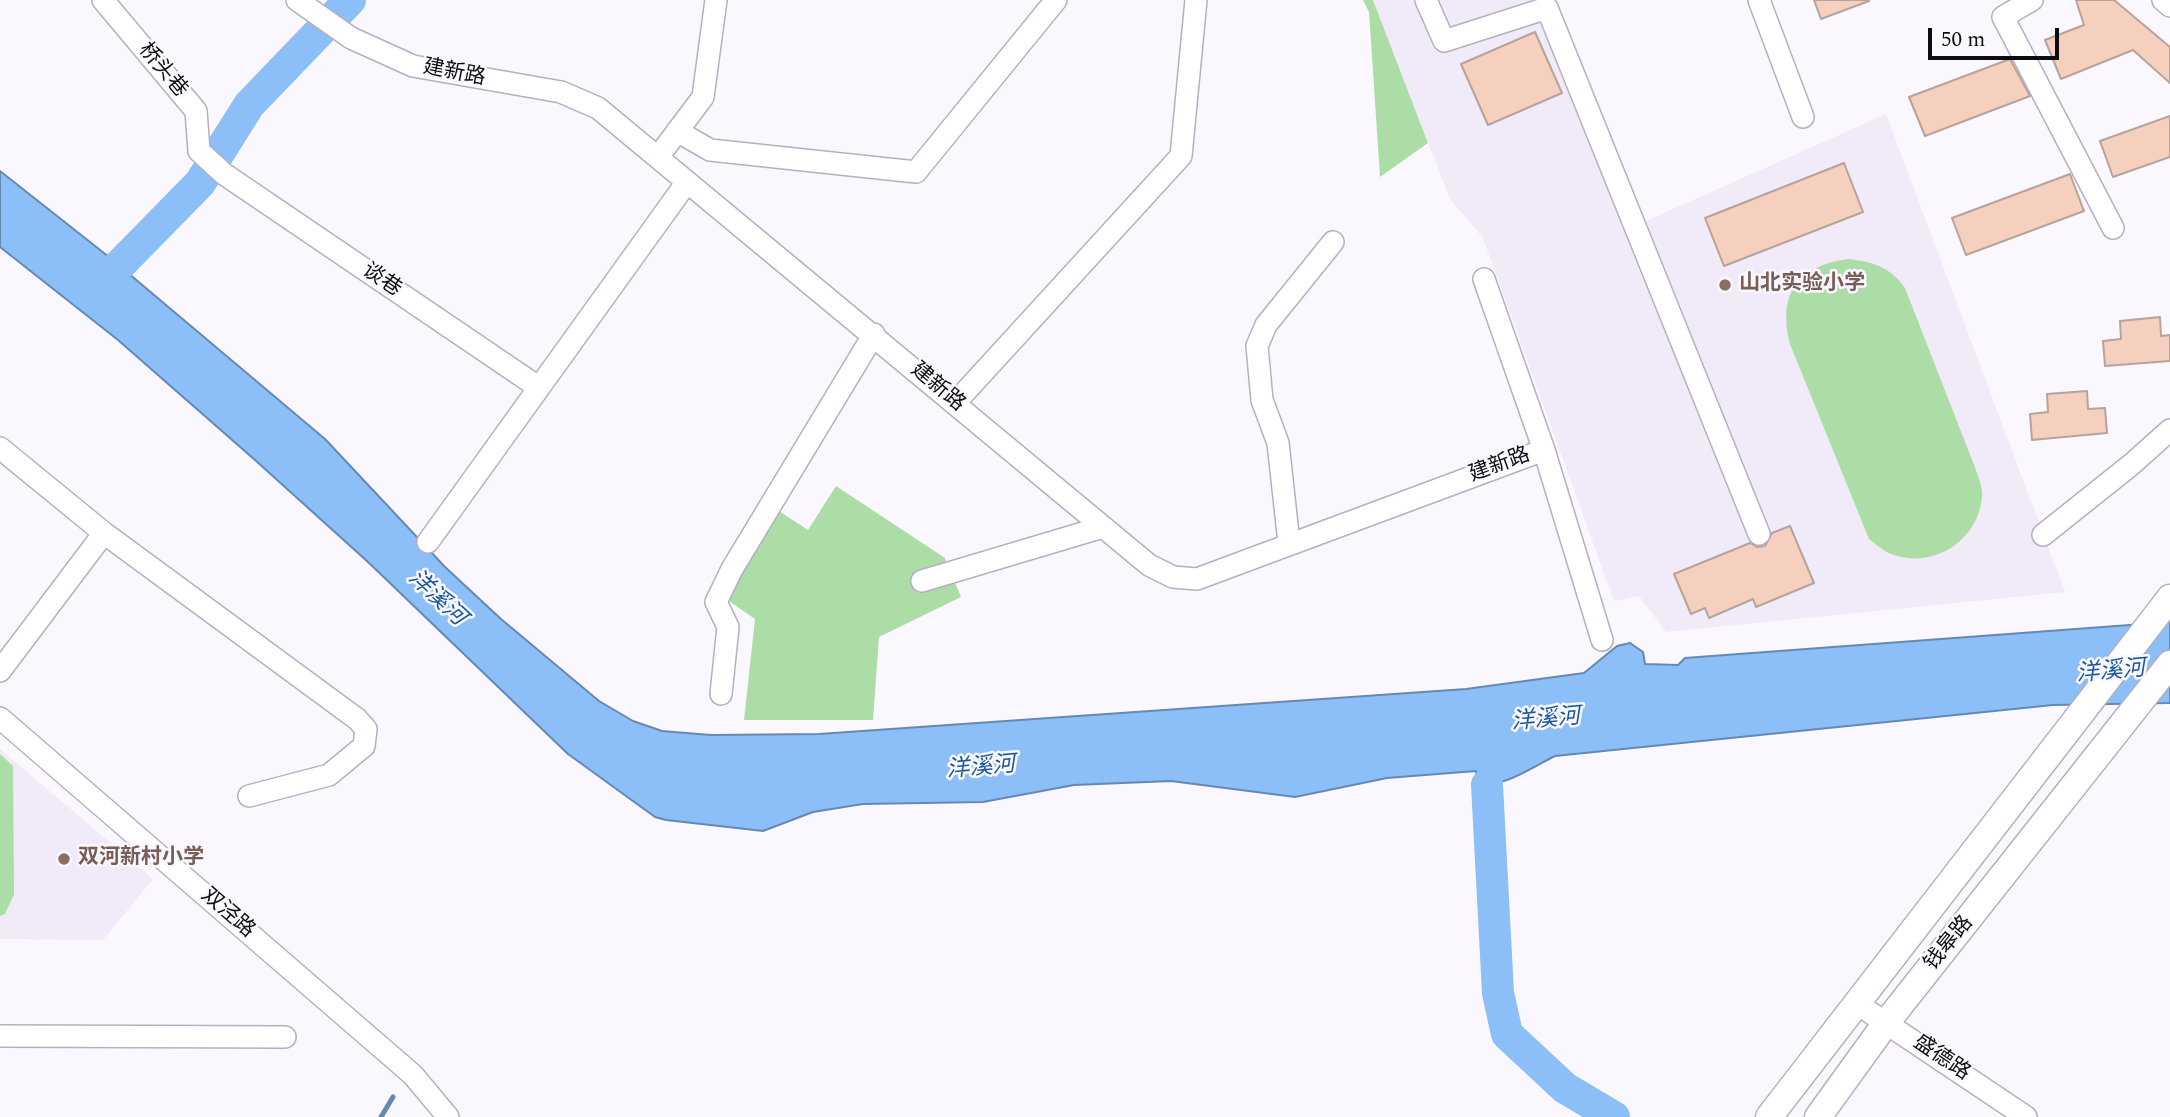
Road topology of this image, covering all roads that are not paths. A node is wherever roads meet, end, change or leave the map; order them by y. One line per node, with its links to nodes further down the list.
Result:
1 (103, 0): 13 (street, 桥头巷)
2 (297, 0): 14 (street, 建新路)
3 (716, 0): 12 (street)
4 (1056, 0): 12 (street)
5 (1196, 0): 21 (street)
6 (1426, 0): 27 (street)
7 (1759, 0): 11 (street)
8 (2032, 0): 16 (street)
9 (2163, 0): 10 (street)
10 (2170, 6)
11 (1803, 117)
12 (677, 131): 14 (street)
13 (199, 151): 20 (street, 谈巷)
14 (657, 157): 15 (street, 建新路)
15 (687, 181): 19 (street, 建新路); 20 (street)
16 (2113, 228)
17 (1333, 242): 30 (street)
18 (1484, 279): 24 (street)
19 (874, 334): 21 (street, 建新路); 36 (street)
20 (538, 387): 29 (street)
21 (955, 403): 25 (street, 建新路)
22 (2170, 430): 28 (street)
23 (0, 448): 26 (street)
24 (1544, 450): 30 (street, 建新路); 33 (street)
25 (1103, 527): 30 (street, 建新路); 31 (street)
26 (104, 533): 35 (street); 38 (street)
27 (1759, 534)
28 (2043, 535)
29 (428, 542)
30 (1289, 543)
31 (922, 581)
32 (2170, 598): 39 (main road, 钱皋路)
33 (1602, 640)
34 (2170, 664): 40 (main road, 钱皋路)
35 (0, 671)
36 (721, 694)
37 (0, 718): 45 (street, 双泾路)
38 (249, 796)
39 (1945, 885): 40 (main road); 41 (main road, 钱皋路)
40 (1979, 907): 42 (main road, 钱皋路)
41 (1856, 1003): 42 (street, 盛德路); 46 (main road, 钱皋路)
42 (1886, 1023): 47 (main road, 钱皋路); 48 (street, 盛德路)
43 (0, 1037): 44 (street)
44 (285, 1037)
45 (448, 1117)
46 (1769, 1117)
47 (1818, 1117)
48 (2026, 1117)

